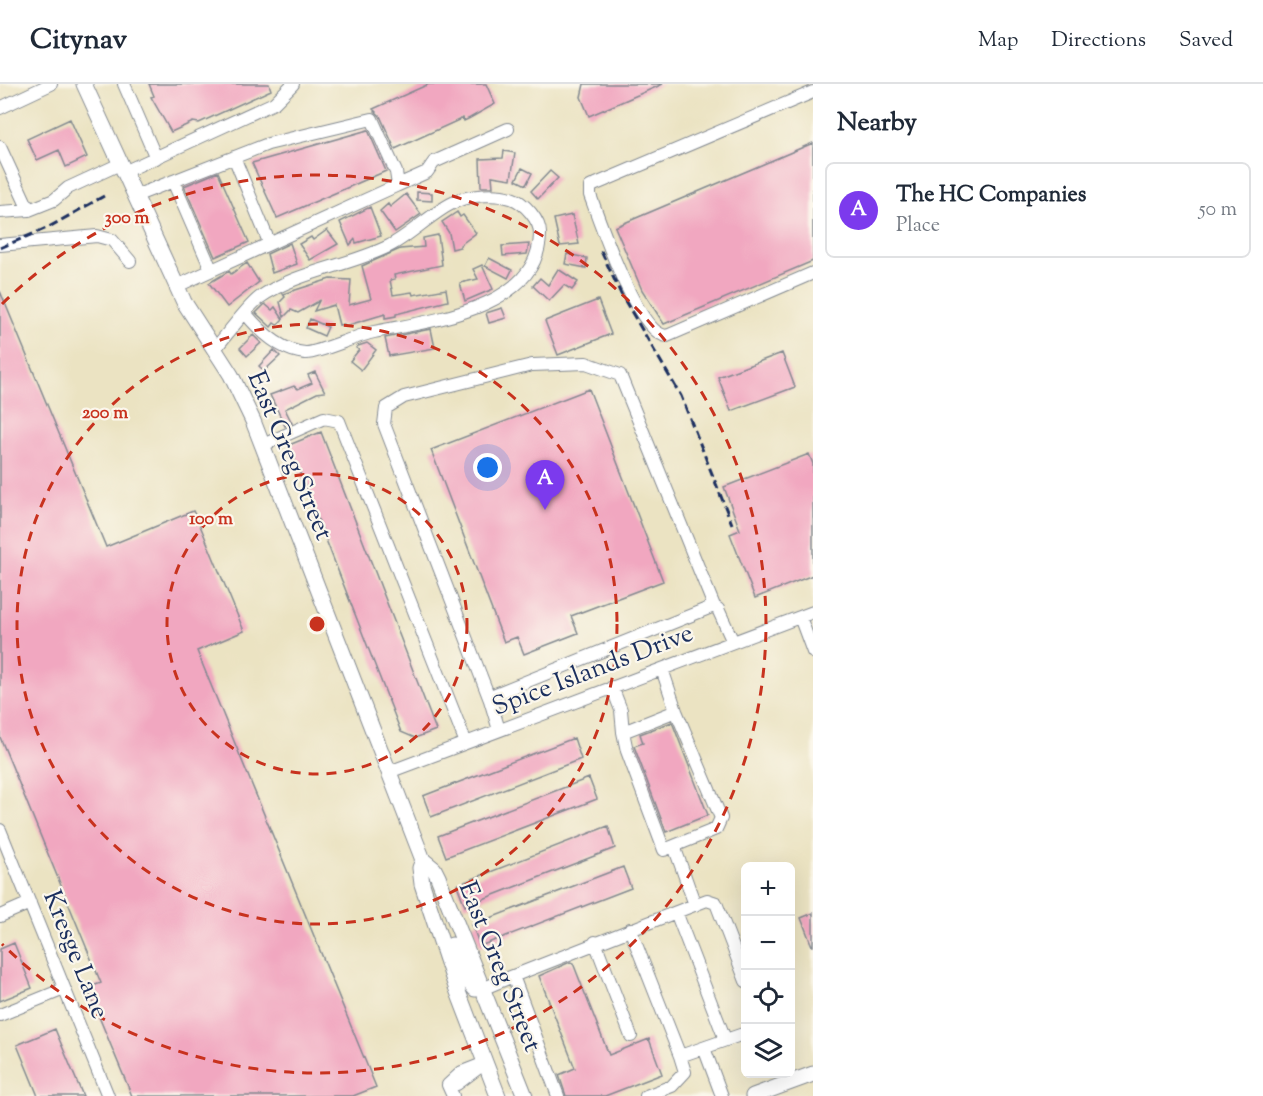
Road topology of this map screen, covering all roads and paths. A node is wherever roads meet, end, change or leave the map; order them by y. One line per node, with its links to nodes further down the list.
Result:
1 (51, 84): 6 (street)
2 (84, 84): 11 (main road, East Greg Street)
3 (124, 84): 10 (street)
4 (293, 84): 10 (street)
5 (813, 92): 21 (street)
6 (0, 108)
7 (508, 129): 13 (street)
8 (0, 147): 15 (street)
9 (234, 157): 12 (street); 13 (street); 17 (street)
10 (156, 158): 11 (street)
11 (122, 168): 14 (main road, East Greg Street); 15 (street)
12 (173, 181): 14 (street); 20 (street)
13 (398, 185): 17 (street)
14 (135, 196): 22 (main road, East Greg Street)
15 (29, 210): 16 (street)
16 (0, 212)
17 (269, 242): 20 (street)
18 (0, 245): 19 (street)
19 (130, 261)
20 (212, 269): 22 (street)
21 (813, 273)
22 (177, 286): 24 (main road, East Greg Street)
23 (246, 314): 23 (street); 24 (street)
24 (214, 350): 25 (main road, East Greg Street)
25 (263, 445): 37 (street); 38 (main road, East Greg Street)
26 (714, 606): 29 (street); 33 (street); 33 (street)
27 (813, 612): 28 (street, Spice Islands Drive)
28 (800, 616): 29 (street, Spice Islands Drive); 30 (street)
29 (733, 642): 31 (street, Spice Islands Drive)
30 (813, 652)
31 (662, 669): 32 (street, Spice Islands Drive); 34 (street)
32 (612, 687): 35 (street, Spice Islands Drive); 36 (street)
33 (490, 700): 35 (street)
34 (676, 711): 36 (street); 40 (street)
35 (499, 730): 37 (street, Spice Islands Drive)
36 (623, 732): 40 (street)
37 (466, 743): 38 (street, Spice Islands Drive)
38 (389, 772): 41 (main road, East Greg Street)
39 (0, 831): 42 (street, Kresge Lane)
40 (674, 846): 43 (street)
41 (423, 860): 46 (main road, East Greg Street); 52 (main road, East Greg Street)
42 (30, 903): 45 (street); 51 (street, Kresge Lane)
43 (695, 905): 44 (street); 49 (street)
44 (676, 912): 47 (street); 56 (street)
45 (0, 916)
46 (434, 920): 52 (main road); 59 (main road, East Greg Street)
47 (630, 928): 48 (street); 58 (street)
48 (595, 942): 50 (street); 55 (street)
49 (742, 970)
50 (513, 976): 52 (street); 65 (street)
51 (64, 989): 53 (street); 62 (street, Kresge Lane)
52 (482, 989): 64 (main road, East Greg Street)
53 (0, 1016)
54 (741, 1034): 56 (street)
55 (631, 1036)
56 (725, 1039): 57 (street)
57 (704, 1048): 58 (street); 67 (street)
58 (680, 1056): 66 (street)
59 (485, 1063): 61 (street); 63 (main road, East Greg Street)
60 (813, 1074): 68 (main road)
61 (451, 1090)
62 (108, 1096)
63 (498, 1096)
64 (525, 1096)
65 (558, 1096)
66 (646, 1096)
67 (722, 1096)
68 (753, 1096)

